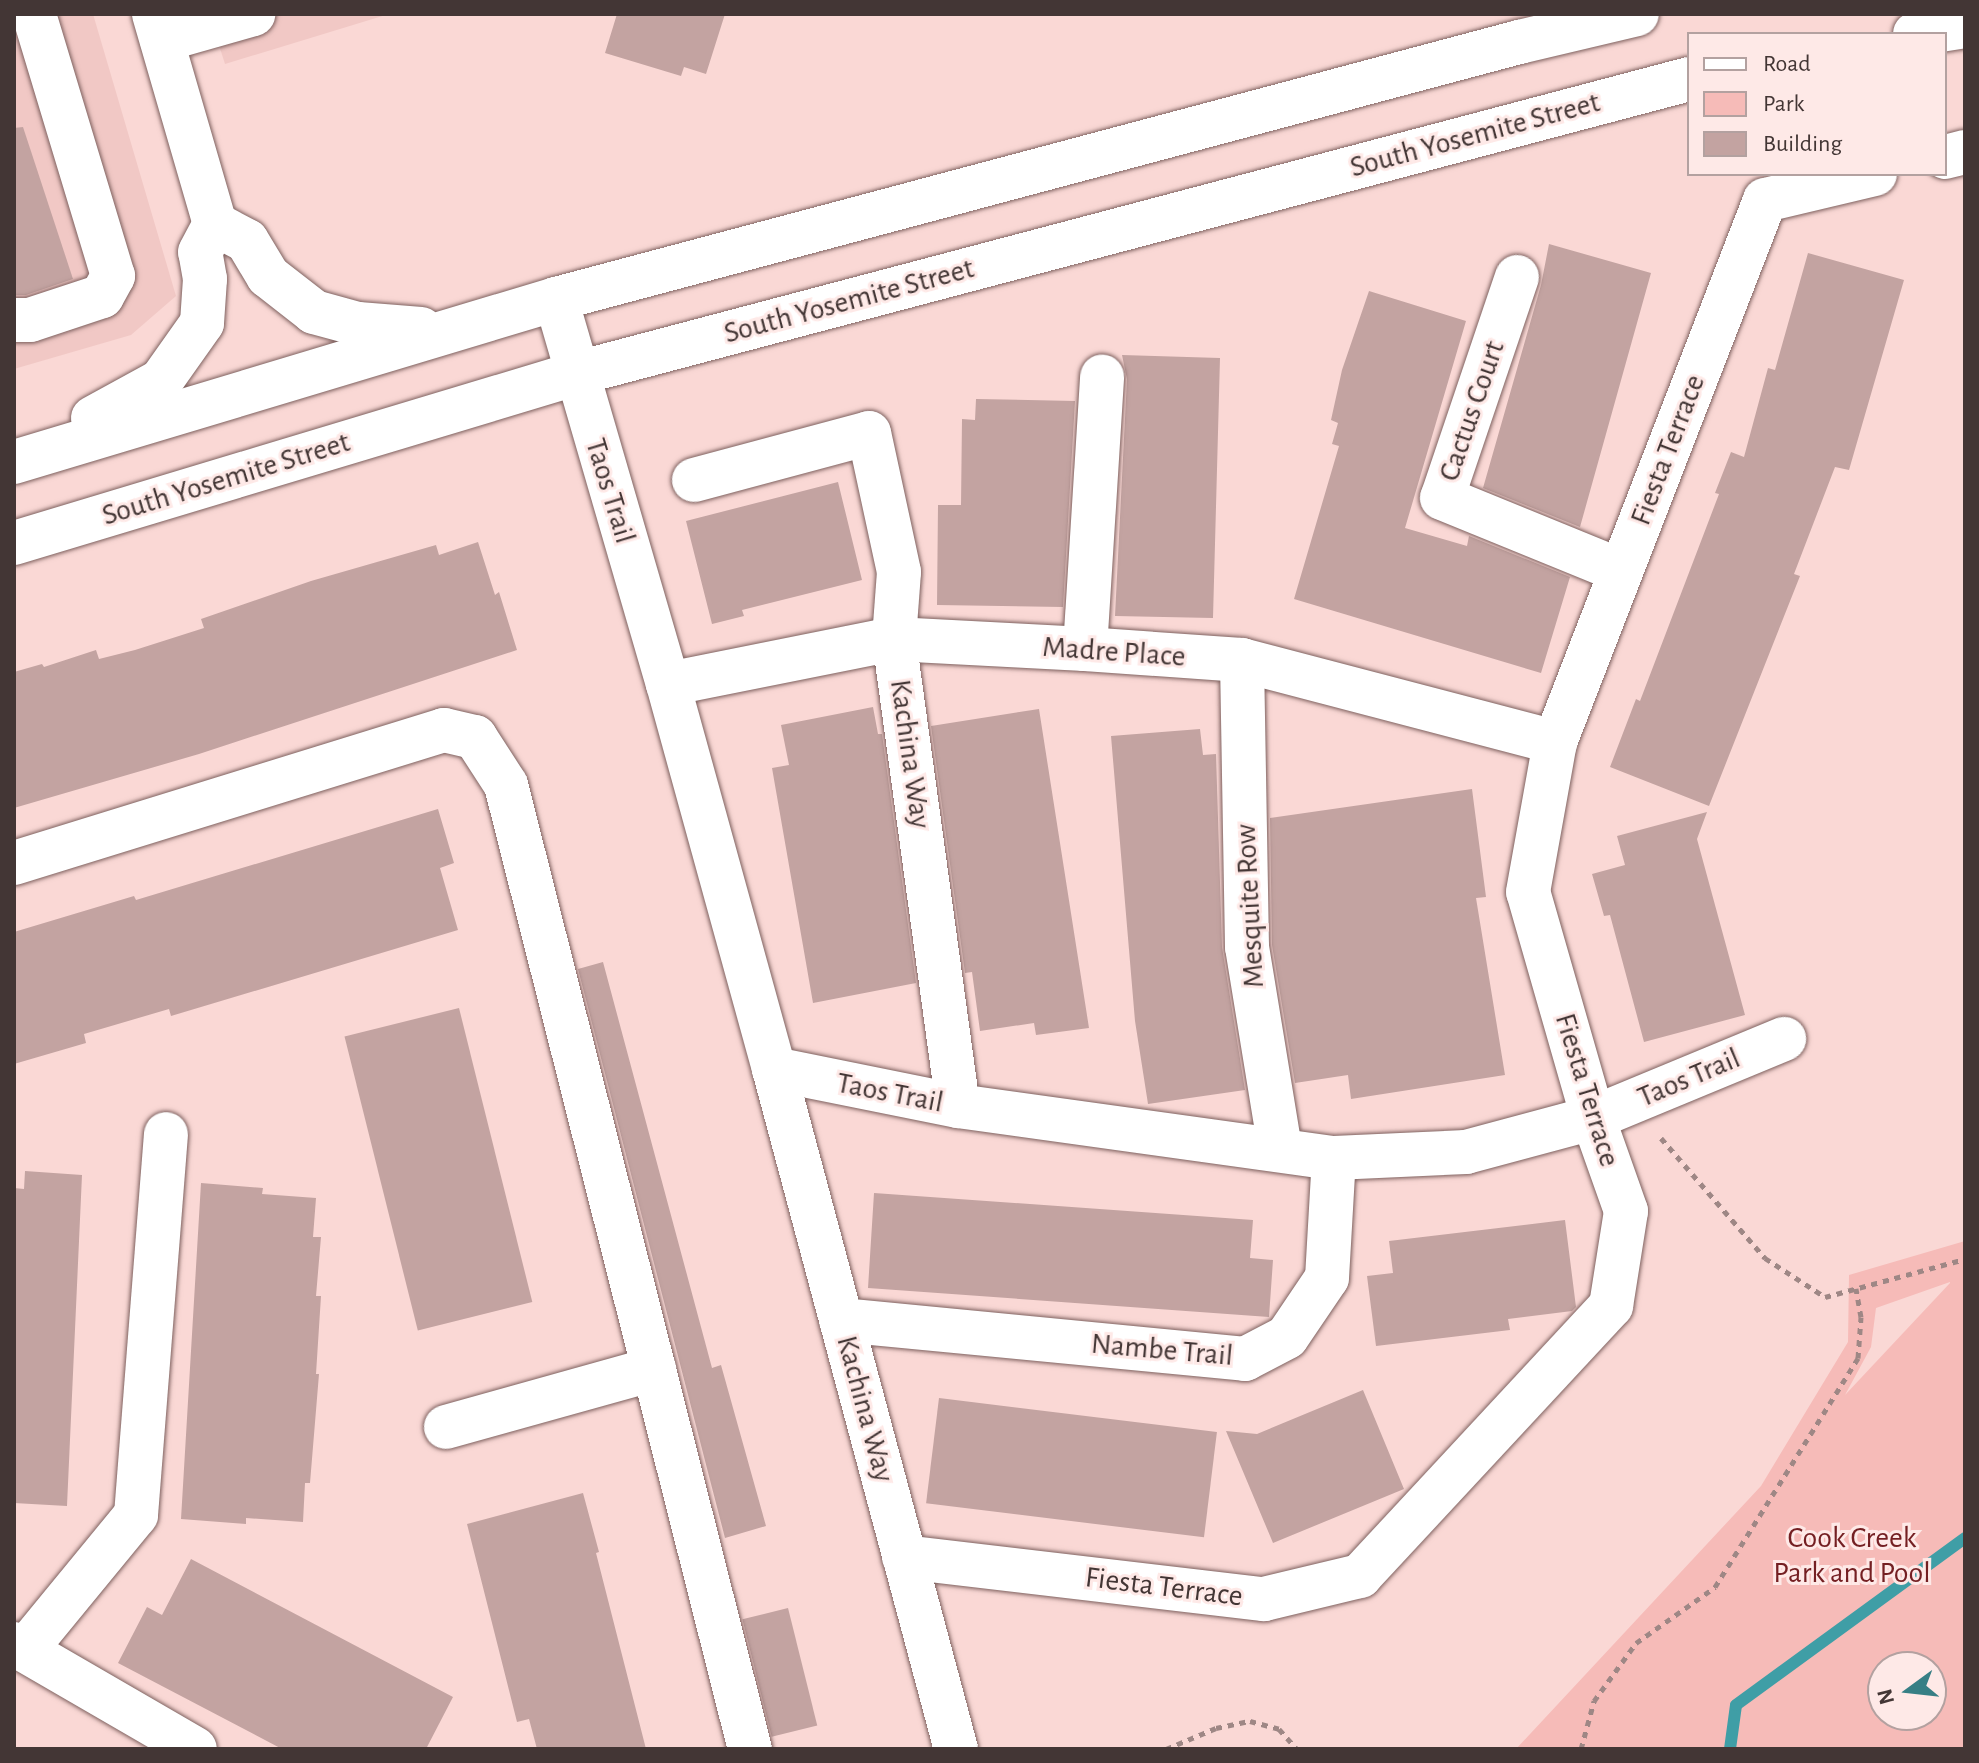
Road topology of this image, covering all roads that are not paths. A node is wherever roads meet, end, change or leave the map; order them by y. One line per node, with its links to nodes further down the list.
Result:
1 (34, 14): 12 (street)
2 (253, 14): 5 (street)
3 (1637, 14): 11 (street)
4 (1965, 26): 6 (street)
5 (158, 27): 9 (street)
6 (1928, 32)
7 (1687, 80): 14 (street, South Yosemite Street)
8 (1867, 176): 19 (street, Fiesta Terrace)
9 (215, 224): 13 (street); 16 (street)
10 (1517, 277): 19 (street, Cactus Court)
11 (556, 299): 13 (street); 14 (street, Taos Trail)
12 (14, 320)
13 (448, 331): 16 (street)
14 (578, 373): 18 (street, South Yosemite Street); 23 (street, Taos Trail)
15 (1102, 377): 21 (street)
16 (14, 462)
17 (694, 480): 20 (street, Kachina Way)
18 (14, 543)
19 (1621, 571): 24 (street, Fiesta Terrace)
20 (894, 639): 21 (street, Madre Place); 23 (street, Madre Place); 28 (street, Kachina Way)
21 (1085, 649): 22 (street, Madre Place)
22 (1242, 660): 24 (street, Madre Place); 31 (street, Mesquite Row)
23 (668, 684): 27 (street, Taos Trail)
24 (1555, 742): 29 (street, Fiesta Terrace)
25 (14, 863): 34 (street)
26 (1784, 1039): 29 (street, Taos Trail)
27 (774, 1069): 28 (street, Taos Trail); 33 (street, Kachina Way)
28 (958, 1106): 31 (street, Taos Trail)
29 (1612, 1110): 32 (street, Taos Trail); 36 (street, Fiesta Terrace)
30 (166, 1134): 37 (street)
31 (1280, 1149): 32 (street, Taos Trail)
32 (1334, 1158): 33 (street, Nambe Trail)
33 (841, 1320): 36 (street, Kachina Way)
34 (654, 1369): 35 (street); 39 (street)
35 (446, 1427)
36 (904, 1557): 40 (street, Kachina Way)
37 (19, 1647): 38 (street)
38 (195, 1749)
39 (750, 1749)
40 (956, 1749)

